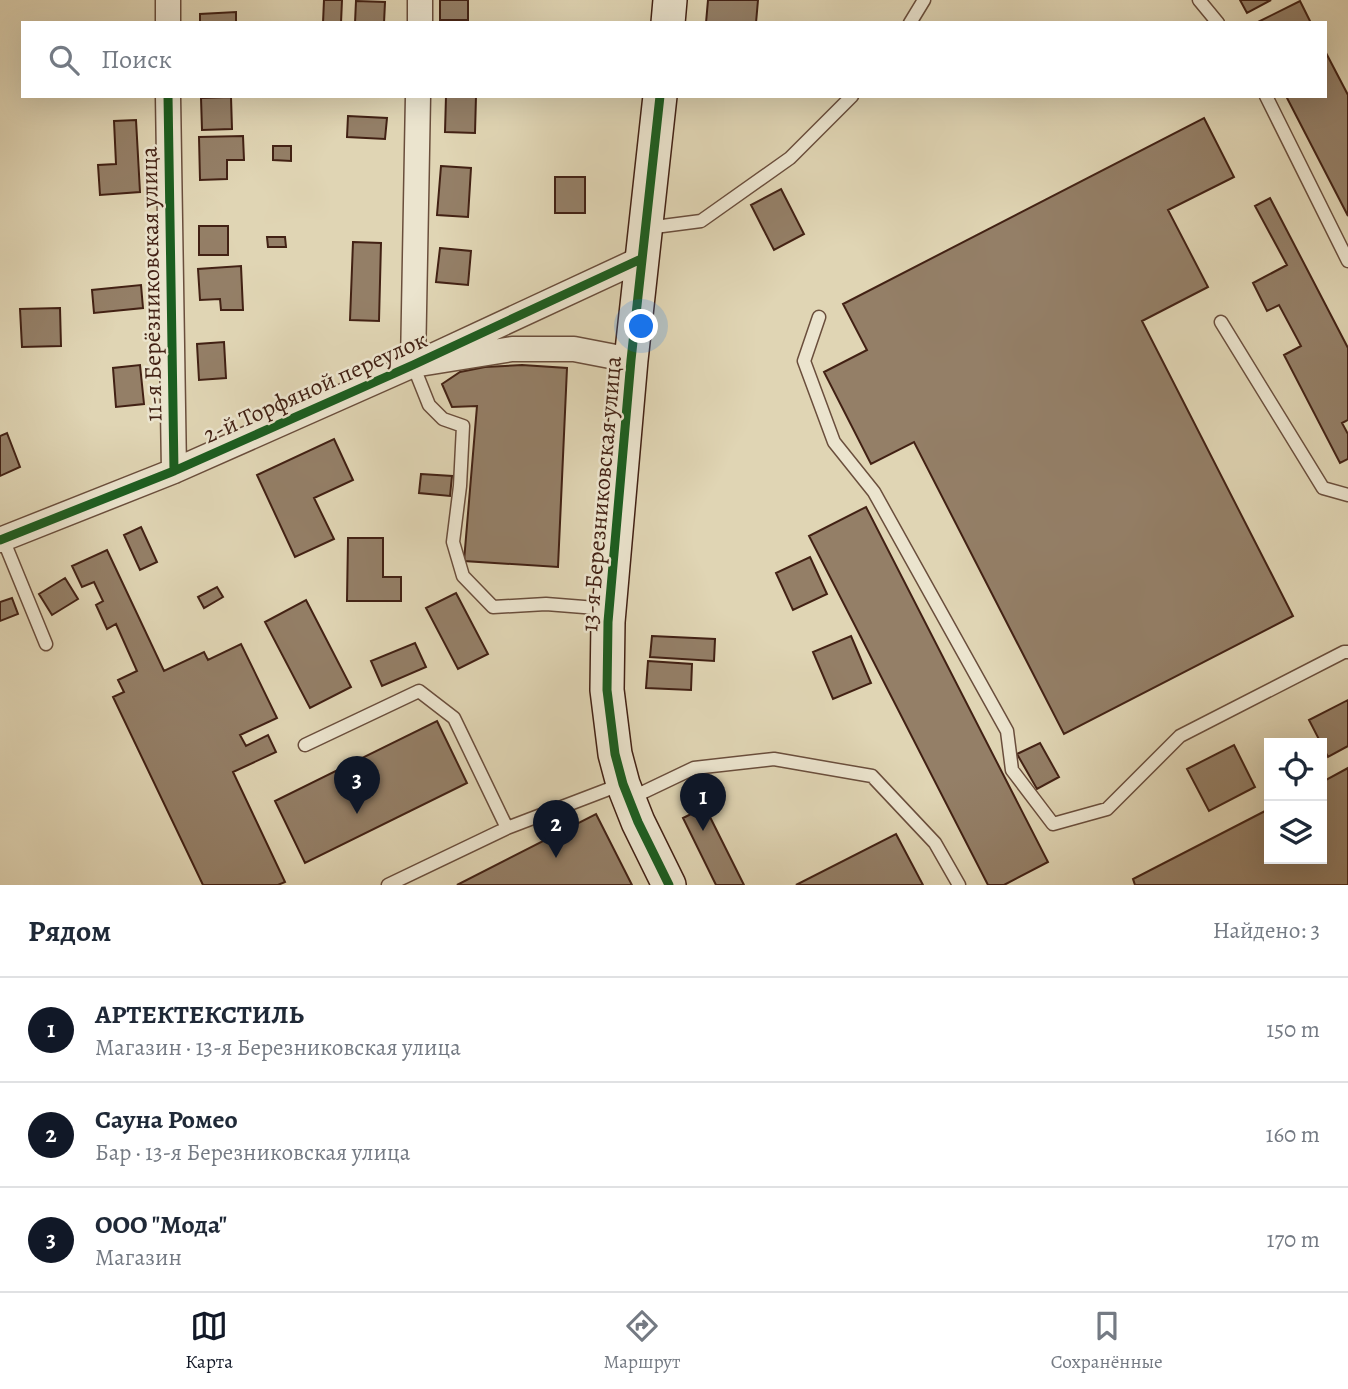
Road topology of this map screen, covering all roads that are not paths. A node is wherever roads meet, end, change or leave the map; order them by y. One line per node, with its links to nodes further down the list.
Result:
1 (168, 0): 6 (street)
2 (420, 0): 7 (street)
3 (670, 0): 8 (street)
4 (924, 0): 9 (lane)
5 (1199, 0): 10 (lane)
6 (168, 21)
7 (420, 21)
8 (668, 21)
9 (911, 21)
10 (1216, 21)
11 (168, 98): 22 (street, 11-я Берёзниковская улица)
12 (418, 98): 21 (street)
13 (660, 98): 16 (street, 13-я Березниковская улица)
14 (850, 98): 16 (lane)
15 (1267, 98): 17 (lane)
16 (644, 243): 20 (street, 13-я Березниковская улица); 21 (street, 2-й Торфяной переулок)
17 (1348, 261)
18 (819, 317): 27 (lane)
19 (1221, 322): 23 (lane)
20 (631, 360): 21 (street, 2-й Торфяной переулок); 25 (street, 13-я Березниковская улица)
21 (413, 365): 22 (street, 2-й Торфяной переулок); 25 (lane)
22 (174, 471): 24 (street, 2-й Торфяной переулок)
23 (1348, 495)
24 (1, 539): 26 (lane)
25 (609, 609): 29 (street, 13-я Березниковская улица)
26 (46, 644)
27 (1348, 652)
28 (305, 745): 30 (lane)
29 (626, 792): 30 (lane); 32 (street, 13-я Березниковская улица); 33 (lane)
30 (507, 828): 31 (lane)
31 (388, 885)
32 (669, 885)
33 (959, 885)

